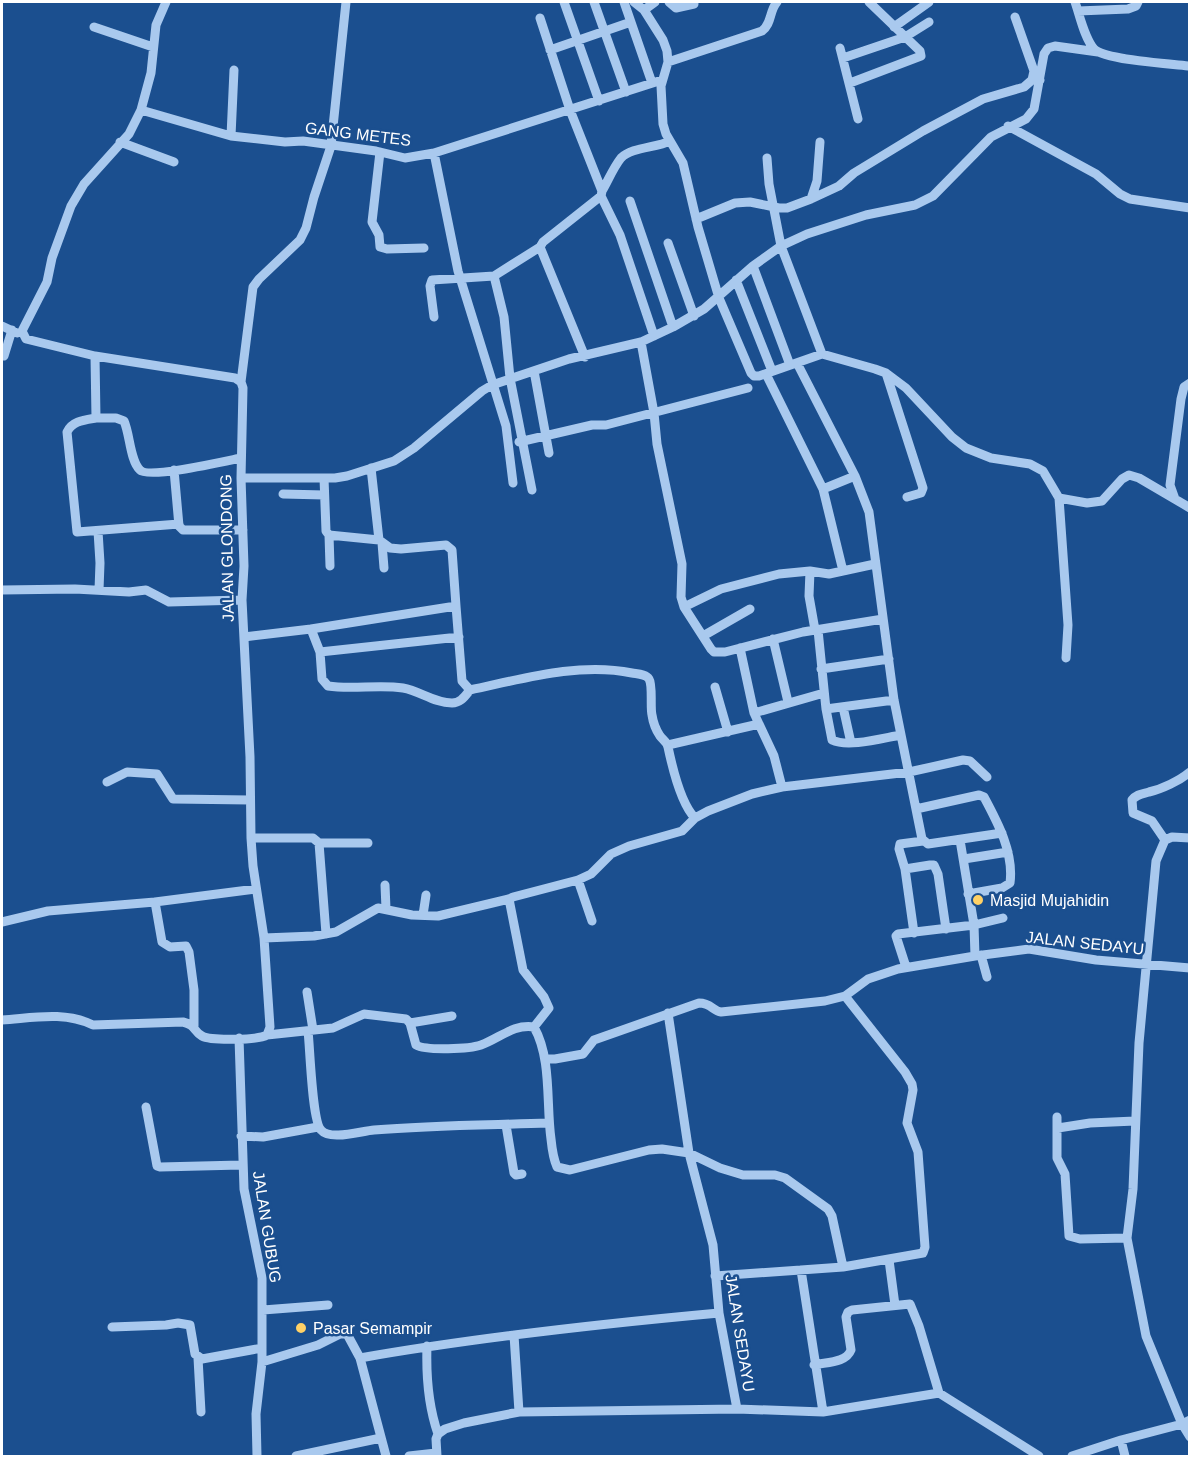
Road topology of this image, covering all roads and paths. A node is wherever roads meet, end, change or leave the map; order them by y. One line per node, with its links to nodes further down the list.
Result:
1 (165, 2): 25 (street)
2 (346, 2): 45 (street, JALAN GLONDONG)
3 (564, 2): 24 (street)
4 (594, 2): 22 (street)
5 (624, 2): 18 (street)
6 (634, 2): 15 (street)
7 (655, 2): 15 (street)
8 (669, 2): 13 (street)
9 (777, 2): 28 (street)
10 (869, 2): 21 (street)
11 (928, 2): 21 (street)
12 (1138, 2): 14 (street)
13 (694, 4)
14 (1076, 6): 27 (street)
15 (644, 10): 28 (street)
16 (1016, 17): 31 (street)
17 (540, 18): 26 (street)
18 (631, 22): 22 (street); 33 (street)
19 (929, 22): 23 (street)
20 (94, 27): 25 (street)
21 (894, 27): 23 (street)
22 (606, 32): 24 (street); 35 (street)
23 (905, 37): 34 (street); 34 (street)
24 (579, 41): 26 (street); 36 (street)
25 (153, 47): 37 (street)
26 (550, 50): 38 (street)
27 (1098, 52): 29 (street); 32 (street)
28 (668, 62): 33 (street)
29 (1190, 66)
30 (234, 70): 41 (street)
31 (1034, 71): 32 (street); 51 (street)
32 (1040, 80): 40 (street)
33 (657, 81): 35 (street, GANG METES); 42 (street)
34 (850, 83): 39 (street)
35 (626, 92): 36 (street, GANG METES)
36 (599, 101): 38 (street, GANG METES)
37 (141, 110): 41 (street, GANG METES); 43 (street)
38 (570, 110): 47 (street, GANG METES); 50 (street)
39 (858, 119)
40 (1008, 126): 54 (street); 57 (street)
41 (231, 136): 45 (street, GANG METES)
42 (670, 141): 50 (street); 55 (street)
43 (120, 142): 49 (street); 70 (street)
44 (820, 142): 51 (street)
45 (331, 146): 46 (street, GANG METES); 82 (street, JALAN GLONDONG)
46 (380, 152): 47 (street, GANG METES); 59 (street)
47 (434, 153): 62 (street)
48 (767, 158): 53 (street)
49 (174, 162)
50 (601, 194): 58 (street); 71 (street)
51 (811, 199): 53 (street)
52 (630, 201): 68 (street)
53 (773, 207): 55 (street); 57 (street)
54 (1190, 208)
55 (696, 219): 64 (street)
56 (668, 243): 66 (street)
57 (781, 246): 60 (street); 73 (street)
58 (540, 247): 61 (street); 76 (street)
59 (424, 248)
60 (753, 266): 63 (street); 77 (street)
61 (494, 276): 62 (street); 81 (street)
62 (459, 278): 65 (street); 84 (street)
63 (736, 280): 64 (street); 79 (street)
64 (719, 298): 66 (street); 79 (street)
65 (434, 316)
66 (694, 316): 68 (street)
67 (2, 326): 69 (street)
68 (673, 327): 71 (street)
69 (12, 330): 70 (street); 74 (street)
70 (22, 335): 75 (street)
71 (654, 336): 72 (street)
72 (641, 342): 76 (street); 86 (street)
73 (822, 354): 77 (street); 80 (street)
74 (4, 356)
75 (95, 356): 82 (street); 87 (street)
76 (585, 357): 78 (street)
77 (794, 364): 79 (street); 95 (street)
78 (534, 371): 81 (street); 88 (street)
79 (769, 373): 100 (street)
80 (886, 373): 105 (street); 106 (street)
81 (510, 378): 84 (street); 89 (street)
82 (241, 382): 92 (street, JALAN GLONDONG)
83 (1190, 383): 107 (street)
84 (492, 385): 90 (street); 93 (street)
85 (748, 388): 86 (street)
86 (654, 413): 88 (street); 123 (street)
87 (96, 418): 94 (street); 111 (street)
88 (546, 435): 89 (street); 91 (street)
89 (522, 441): 90 (street); 101 (street)
90 (508, 444): 99 (street)
91 (549, 453)
92 (241, 458): 94 (street); 96 (street, JALAN GLONDONG)
93 (370, 468): 98 (street); 113 (street)
94 (174, 470): 109 (street)
95 (855, 476): 100 (street); 114 (street)
96 (240, 478): 97 (street); 110 (street, JALAN GLONDONG)
97 (295, 478): 98 (street); 103 (street)
98 (324, 478): 104 (street)
99 (513, 483)
100 (824, 489): 118 (street)
101 (532, 490)
102 (283, 494): 103 (street)
103 (295, 494): 104 (street)
104 (324, 495): 112 (street)
105 (907, 497)
106 (1059, 498): 107 (street); 134 (street)
107 (1174, 499): 108 (street)
108 (1190, 508)
109 (179, 524): 110 (street); 111 (street)
110 (243, 530): 121 (street, JALAN GLONDONG)
111 (98, 531): 120 (street)
112 (329, 535): 113 (street); 115 (street)
113 (381, 541): 116 (street); 122 (street)
114 (875, 564): 118 (street); 125 (street)
115 (330, 566)
116 (384, 568)
117 (810, 571): 118 (street); 123 (street); 127 (street)
118 (843, 571)
119 (2, 590): 120 (street)
120 (99, 590): 121 (street)
121 (242, 600): 129 (street, JALAN GLONDONG)
122 (456, 606): 126 (street); 130 (street)
123 (684, 608): 128 (street)
124 (750, 609): 128 (street)
125 (883, 619): 127 (street); 135 (street)
126 (311, 629): 129 (street); 133 (street)
127 (816, 630): 131 (street); 136 (street)
128 (703, 636): 132 (street)
129 (244, 637): 155 (street, JALAN GLONDONG)
130 (459, 637): 133 (street); 138 (street)
131 (773, 639): 132 (street); 141 (street)
132 (740, 648): 144 (street)
133 (320, 652): 138 (street)
134 (1066, 657)
135 (889, 659): 136 (street); 140 (street)
136 (821, 669): 139 (street)
137 (715, 687): 146 (street)
138 (470, 690): 149 (street)
139 (824, 693): 141 (street); 143 (street)
140 (894, 700): 142 (street); 147 (street)
141 (788, 702): 144 (street)
142 (843, 707): 143 (street); 148 (street)
143 (826, 709): 148 (street)
144 (754, 713): 145 (street)
145 (759, 724): 146 (street); 154 (street)
146 (728, 732): 149 (street)
147 (902, 735): 148 (street); 150 (street)
148 (851, 743)
149 (668, 745): 157 (street)
150 (909, 772): 152 (street); 154 (street); 156 (street)
151 (1190, 772): 162 (street)
152 (987, 777)
153 (107, 782): 155 (street)
154 (782, 787): 157 (street)
155 (250, 800): 159 (street, JALAN GLONDONG)
156 (916, 809): 158 (street); 163 (street)
157 (695, 818): 169 (street)
158 (1002, 833): 161 (street); 166 (street)
159 (250, 838): 164 (street); 171 (street, JALAN GLONDONG)
160 (1190, 838): 162 (street)
161 (960, 840): 163 (street); 167 (street)
162 (1165, 840): 187 (street)
163 (923, 841): 168 (street)
164 (319, 843): 165 (street); 184 (street)
165 (368, 843)
166 (1008, 852): 167 (street); 172 (street)
167 (963, 859): 172 (street)
168 (904, 869): 182 (street); 183 (street)
169 (578, 880): 174 (street); 179 (street)
170 (385, 885): 176 (street)
171 (256, 889): 175 (street); 185 (street, JALAN GLONDONG)
172 (968, 894): 181 (street)
173 (426, 895): 177 (street)
174 (509, 899): 177 (street); 198 (street)
175 (155, 902): 180 (street); 197 (street)
176 (386, 909): 177 (street); 184 (street)
177 (423, 915)
178 (1003, 918): 181 (street)
179 (592, 921)
180 (2, 922)
181 (974, 926): 182 (street); 186 (street)
182 (946, 929): 183 (street)
183 (914, 933): 188 (street)
184 (326, 934): 185 (street)
185 (264, 938): 200 (street, JALAN GLONDONG)
186 (978, 955): 187 (street, JALAN SEDAYU); 188 (street, JALAN SEDAYU); 190 (street)
187 (1145, 964): 189 (street, JALAN SEDAYU); 205 (street)
188 (906, 967): 192 (street, JALAN SEDAYU)
189 (1190, 968)
190 (987, 977)
191 (307, 992): 199 (street)
192 (845, 996): 193 (street, JALAN SEDAYU); 215 (street)
193 (668, 1013): 202 (street, JALAN SEDAYU); 211 (street, JALAN SEDAYU)
194 (452, 1016): 196 (street)
195 (2, 1020): 197 (street)
196 (410, 1023): 198 (street); 199 (street)
197 (194, 1026): 201 (street)
198 (534, 1027): 202 (street)
199 (311, 1031): 200 (street); 208 (street)
200 (267, 1035): 201 (street)
201 (239, 1038): 210 (street, JALAN GUBUG)
202 (545, 1059): 206 (street)
203 (146, 1107): 212 (street)
204 (1057, 1117): 209 (street)
205 (1135, 1121): 209 (street); 214 (street)
206 (548, 1124): 207 (street); 211 (street)
207 (506, 1125): 208 (street); 213 (street)
208 (318, 1127): 210 (street)
209 (1058, 1128): 214 (street)
210 (241, 1136): 212 (street, JALAN GUBUG)
211 (689, 1153): 216 (street); 218 (street, JALAN SEDAYU)
212 (242, 1165): 221 (street, JALAN GUBUG)
213 (522, 1174)
214 (1127, 1238): 236 (street)
215 (889, 1260): 216 (street); 220 (street)
216 (843, 1267): 217 (street)
217 (801, 1270): 218 (street); 230 (street)
218 (716, 1276): 222 (street, JALAN SEDAYU)
219 (328, 1305): 221 (street)
220 (895, 1305): 230 (street); 231 (street)
221 (263, 1310): 226 (street, JALAN GUBUG)
222 (719, 1312): 224 (street); 232 (street, JALAN SEDAYU)
223 (112, 1327): 227 (street)
224 (514, 1335): 225 (street); 234 (street)
225 (427, 1346): 228 (street); 237 (street)
226 (262, 1348): 227 (street); 229 (street, JALAN GUBUG)
227 (198, 1358): 233 (street)
228 (360, 1358): 229 (street); 239 (street)
229 (262, 1362): 242 (street, JALAN GUBUG)
230 (814, 1365): 235 (street)
231 (939, 1392): 235 (street); 246 (street)
232 (737, 1409): 234 (street, JALAN SEDAYU); 235 (street)
233 (201, 1412)
234 (519, 1412): 237 (street, JALAN SEDAYU)
235 (823, 1412)
236 (1186, 1422): 238 (street); 240 (street)
237 (438, 1434): 241 (street)
238 (1190, 1437)
239 (381, 1438): 243 (street); 244 (street)
240 (1121, 1440): 247 (street); 248 (street)
241 (437, 1455): 245 (street)
242 (257, 1456)
243 (296, 1456)
244 (386, 1456)
245 (409, 1456)
246 (1039, 1456)
247 (1072, 1456)
248 (1125, 1456)

